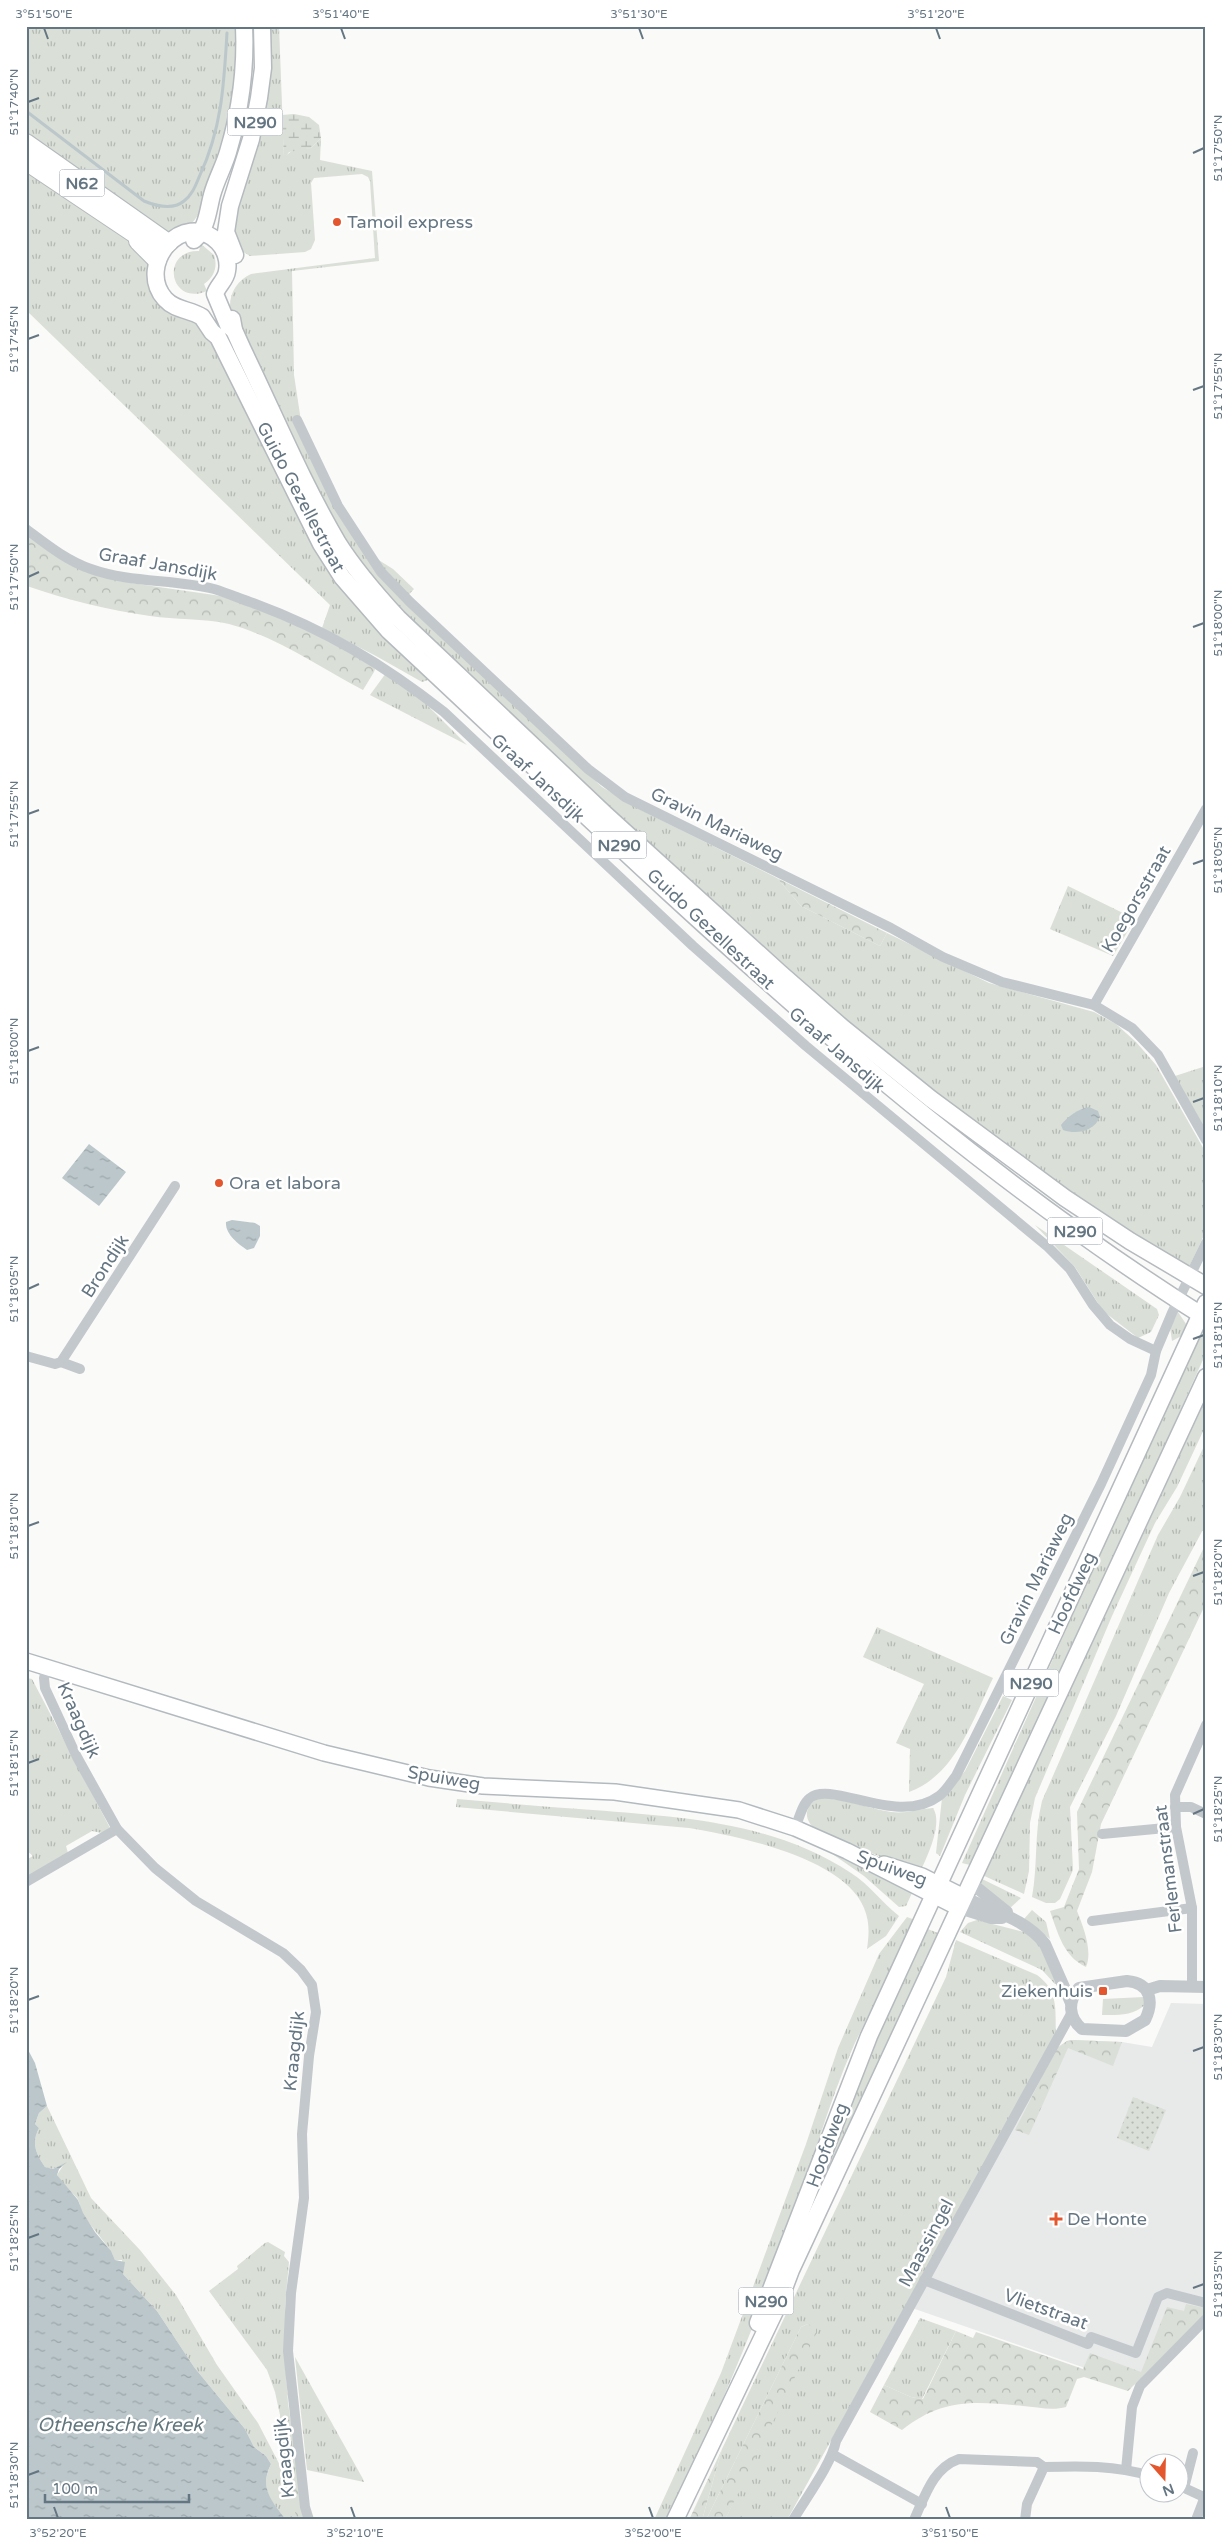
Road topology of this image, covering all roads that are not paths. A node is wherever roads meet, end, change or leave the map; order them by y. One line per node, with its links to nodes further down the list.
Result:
1 (244, 26): 5 (main road, N290)
2 (262, 26): 6 (main road, N290)
3 (26, 143): 7 (highway, N62)
4 (26, 161): 7 (highway, N62)
5 (197, 232): 6 (main road); 7 (main road)
6 (222, 240): 8 (main road, N290)
7 (163, 253): 8 (main road, N290)
8 (209, 303): 16 (main road, Guido Gezellestraat / N290); 18 (main road, Guido Gezellestraat / N290)
9 (297, 420): 12 (street, Gravin Mariaweg)
10 (26, 529): 20 (street, Graaf Jansdijk)
11 (1206, 809): 12 (street, Koegorsstraat)
12 (1094, 1005): 13 (street, Gravin Mariaweg)
13 (1206, 1140)
14 (175, 1186): 22 (street, Brondijk)
15 (1206, 1243): 16 (street, Gravin Mariaweg)
16 (1190, 1276): 17 (main road, Guido Gezellestraat / N290); 18 (street, Gravin Mariaweg)
17 (1206, 1286)
18 (1178, 1300): 19 (main road, Guido Gezellestraat / N290); 20 (street, Gravin Mariaweg)
19 (1204, 1311): 35 (main road, Hoofdweg / N290)
20 (1156, 1351): 31 (street, Gravin Mariaweg)
21 (26, 1356): 22 (street)
22 (61, 1362): 23 (street)
23 (80, 1369)
24 (1206, 1377): 36 (main road, Hoofdweg / N290)
25 (26, 1661): 26 (main road, Spuiweg)
26 (46, 1667): 31 (main road, Spuiweg); 32 (street, Kraagdijk)
27 (1206, 1726): 28 (street, Ferlemanstraat)
28 (1175, 1807): 29 (street); 30 (street, Ferlemanstraat)
29 (1206, 1814)
30 (1176, 1827): 33 (street); 37 (street, Ferlemanstraat)
31 (794, 1828): 35 (main road, Spuiweg)
32 (117, 1829): 34 (street); 62 (street, Kraagdijk)
33 (1102, 1834)
34 (26, 1882)
35 (935, 1890): 36 (main road); 52 (main road, Hoofdweg / N290)
36 (964, 1896): 38 (street); 38 (street); 52 (main road, Hoofdweg / N290)
37 (1192, 1908): 39 (street); 41 (street, Ferlemanstraat)
38 (1012, 1918): 40 (street)
39 (1092, 1920)
40 (1055, 1966): 43 (street); 46 (street)
41 (1188, 1986): 42 (street); 44 (street); 45 (street)
42 (1206, 1987)
43 (1079, 1988): 44 (street); 46 (street)
44 (1147, 1990): 45 (street)
45 (1150, 2007): 47 (street)
46 (1071, 2009): 47 (street); 48 (street, Maassingel)
47 (1082, 2029): 48 (street)
48 (1052, 2047): 49 (street, Maassingel)
49 (924, 2280): 50 (street, Vlietstraat); 54 (street, Maassingel)
50 (1206, 2303)
51 (1206, 2319): 57 (street)
52 (731, 2398): 63 (main road, Hoofdweg / N290)
53 (1193, 2453): 55 (street)
54 (834, 2455): 61 (street); 64 (street, Maassingel)
55 (1190, 2462)
56 (1044, 2467): 57 (street); 61 (street); 66 (street)
57 (1126, 2470): 58 (street)
58 (1140, 2474)
59 (1190, 2491): 60 (street)
60 (1205, 2499): 67 (street)
61 (922, 2504): 65 (street)
62 (309, 2520)
63 (675, 2520)
64 (793, 2520)
65 (914, 2520)
66 (1025, 2520)
67 (1196, 2520)

